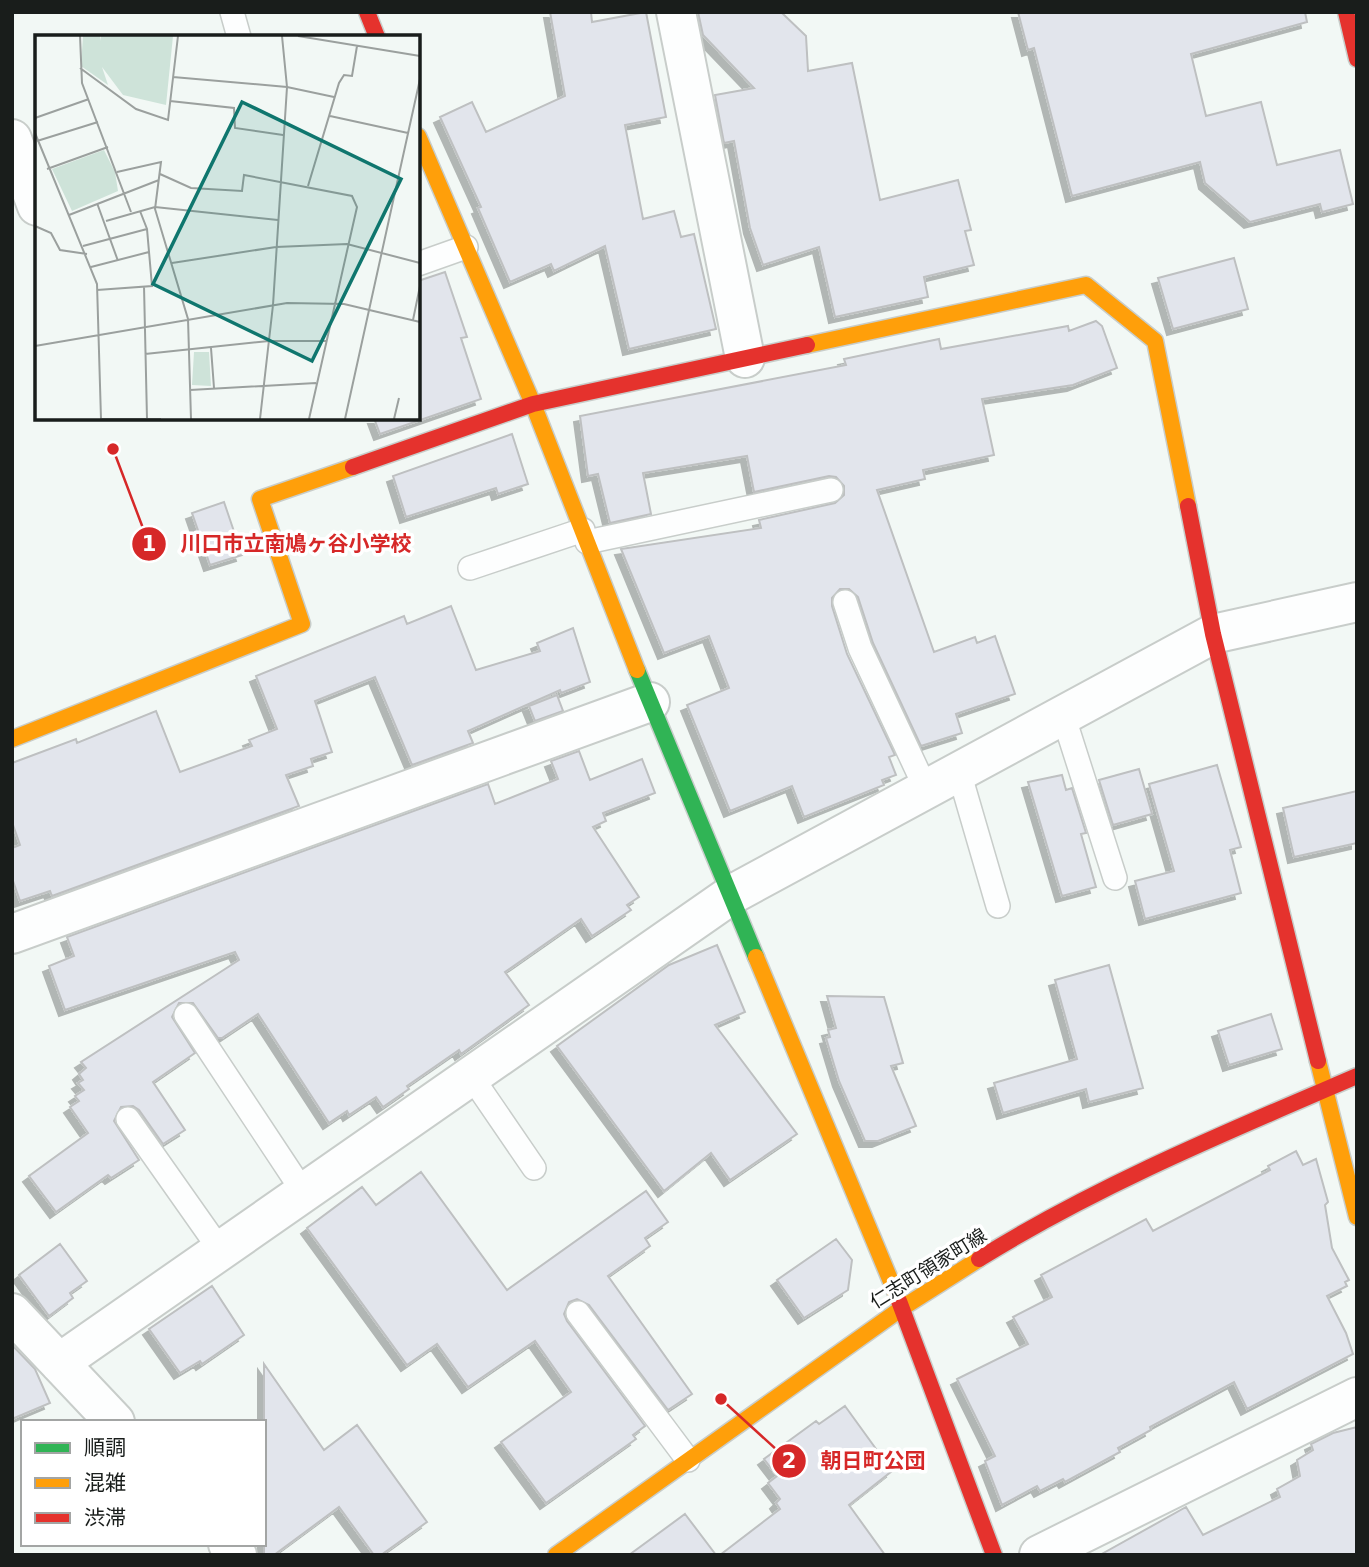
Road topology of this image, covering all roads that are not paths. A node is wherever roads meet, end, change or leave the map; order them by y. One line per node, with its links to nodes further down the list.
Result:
1 (232, 12): 5 (lane)
2 (367, 12): 6 (main road)
3 (676, 12): 13 (street)
4 (1346, 12): 7 (main road)
5 (238, 35)
6 (376, 35)
7 (1357, 59)
8 (12, 139): 10 (street)
9 (420, 141): 11 (main road)
10 (35, 201)
11 (466, 247): 12 (lane); 14 (main road)
12 (420, 263)
13 (745, 358): 14 (main road); 20 (main road)
14 (533, 404): 16 (main road); 23 (main road)
15 (831, 490): 16 (lane)
16 (585, 536): 17 (lane); 21 (main road)
17 (470, 568)
18 (845, 602): 24 (lane)
19 (1357, 602): 20 (street)
20 (1213, 634): 22 (street); 32 (main road)
21 (650, 702): 26 (main road); 28 (street)
22 (1063, 715): 24 (street); 25 (lane)
23 (12, 739)
24 (942, 780): 26 (street); 27 (lane)
25 (1115, 878)
26 (731, 895): 30 (street); 38 (main road)
27 (998, 906)
28 (12, 934)
29 (186, 1015): 35 (lane)
30 (471, 1076): 34 (lane); 35 (street)
31 (1357, 1076): 32 (main road, 仁志町領家町線)
32 (1326, 1088): 36 (main road); 38 (main road, 仁志町領家町線)
33 (128, 1119): 37 (lane)
34 (534, 1168)
35 (304, 1193): 37 (street)
36 (1357, 1217)
37 (221, 1251): 41 (street)
38 (902, 1308): 44 (main road, 仁志町領家町線); 46 (main road)
39 (12, 1313): 41 (street)
40 (578, 1313): 44 (lane)
41 (59, 1363): 43 (street)
42 (1357, 1398): 47 (street)
43 (113, 1420)
44 (688, 1460): 45 (main road, 仁志町領家町線)
45 (556, 1555)
46 (994, 1555)
47 (1039, 1555)

